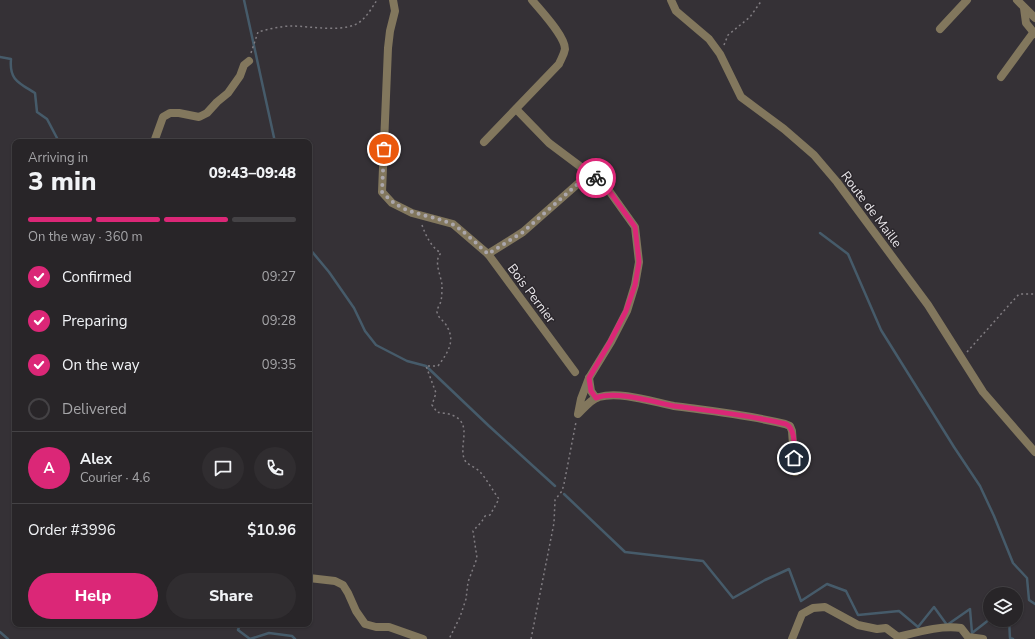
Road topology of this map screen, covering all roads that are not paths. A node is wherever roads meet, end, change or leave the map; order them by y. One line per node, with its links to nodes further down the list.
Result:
1 (393, 0): 16 (street, Bois Pernier)
2 (532, 0): 12 (street)
3 (671, 0): 20 (street, Route de Maille)
4 (967, 0): 8 (street)
5 (1017, 0): 6 (street)
6 (1024, 8): 7 (street); 9 (street)
7 (1035, 18)
8 (940, 29)
9 (1034, 33): 11 (street)
10 (249, 61): 13 (street)
11 (1001, 76)
12 (516, 109): 14 (street); 15 (street)
13 (155, 139)
14 (484, 142)
15 (589, 174): 16 (street); 18 (street)
16 (488, 254): 17 (street, Bois Pernier)
17 (575, 372)
18 (589, 378): 19 (street); 19 (street)
19 (596, 398): 21 (street)
20 (1035, 452)
21 (796, 472)
22 (312, 578): 23 (street)
23 (423, 639)
24 (792, 639): 25 (street)
25 (983, 639)

